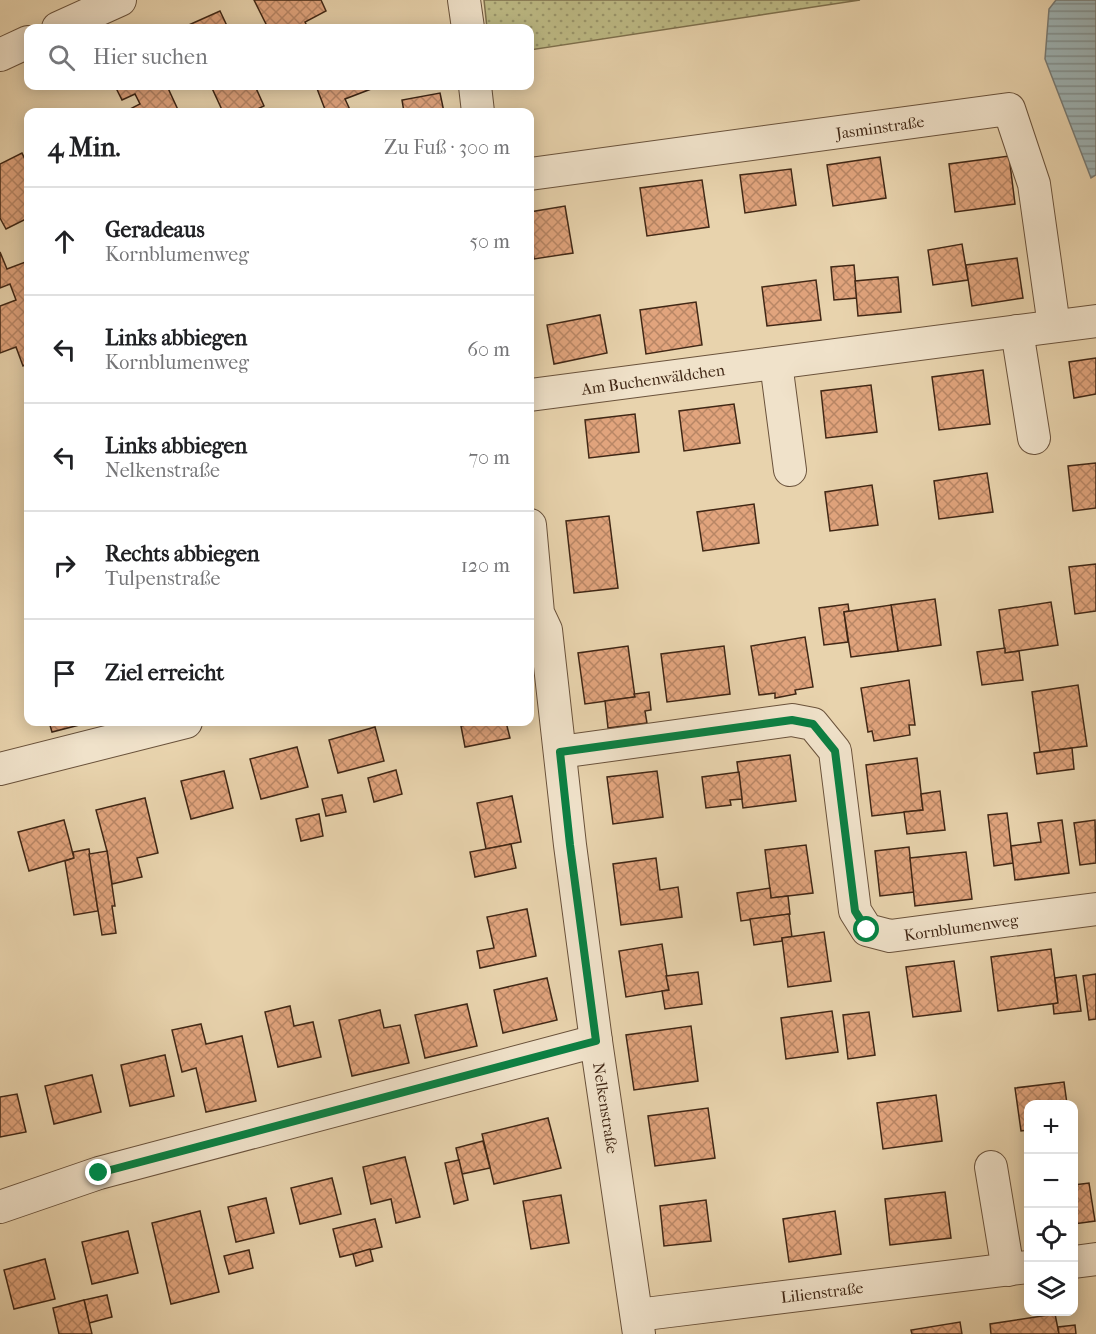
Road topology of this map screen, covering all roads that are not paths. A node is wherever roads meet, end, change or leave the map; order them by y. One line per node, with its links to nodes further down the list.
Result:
1 (120, 0): 3 (street)
2 (464, 0): 4 (street)
3 (67, 24)
4 (467, 24)
5 (24, 44): 6 (street)
6 (0, 55)
7 (475, 90): 8 (street)
8 (478, 108)
9 (534, 173): 11 (street, Jasminstraße)
10 (1096, 321): 11 (street, Am Buchenwäldchen)
11 (1054, 326): 12 (street, Am Buchenwäldchen)
12 (1017, 331): 13 (street, Am Buchenwäldchen); 15 (street)
13 (776, 363): 14 (street, Am Buchenwäldchen); 16 (street)
14 (534, 394)
15 (1034, 438)
16 (790, 470)
17 (534, 569): 18 (street, Nelkenstraße)
18 (538, 632): 20 (street, Nelkenstraße)
19 (170, 726): 21 (street)
20 (560, 752): 22 (street, Kornblumenweg); 23 (street, Nelkenstraße)
21 (0, 769)
22 (1096, 909)
23 (596, 1041): 25 (street); 29 (street, Nelkenstraße)
24 (991, 1167): 28 (street, Lilienstraße)
25 (0, 1207)
26 (1096, 1259): 27 (street)
27 (1078, 1261)
28 (1018, 1269): 29 (street, Lilienstraße)
29 (638, 1324)

